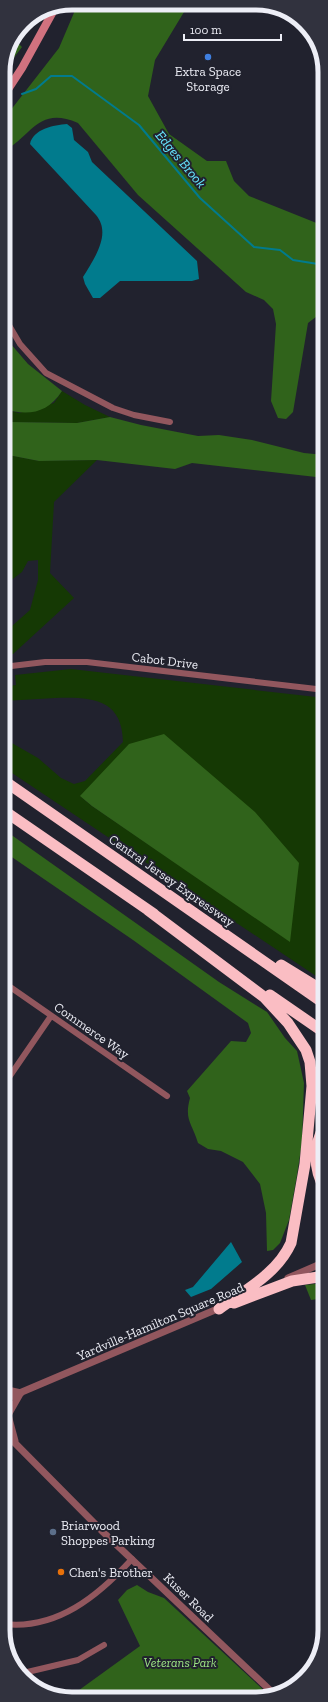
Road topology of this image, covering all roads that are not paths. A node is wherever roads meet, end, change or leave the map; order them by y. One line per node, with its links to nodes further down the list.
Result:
1 (52, 14): 2 (main road)
2 (10, 86)
3 (10, 327): 4 (street)
4 (170, 422)
5 (10, 667): 6 (street, Cabot Drive)
6 (318, 689)
7 (10, 785): 9 (highway, Central Jersey Expressway)
8 (10, 815): 10 (highway)
9 (162, 891): 12 (highway); 13 (highway, Central Jersey Expressway)
10 (148, 910): 15 (highway); 22 (highway)
11 (10, 987): 14 (street, Commerce Way)
12 (318, 988)
13 (318, 999)
14 (51, 1016): 16 (street); 17 (street, Commerce Way)
15 (318, 1028)
16 (10, 1076)
17 (167, 1096)
18 (318, 1139): 19 (highway)
19 (318, 1171)
20 (318, 1265): 22 (street, Yardville-Hamilton Square Road)
21 (318, 1277): 22 (highway)
22 (221, 1308): 24 (street, Yardville-Hamilton Square Road)
23 (10, 1390): 24 (street)
24 (21, 1393): 25 (street, Yardville-Hamilton Square Road); 26 (street)
25 (10, 1398)
26 (10, 1411)
27 (10, 1427): 30 (street)
28 (10, 1438): 30 (street, Kuser Road)
29 (10, 1443): 30 (street)
30 (17, 1445): 31 (street, Kuser Road)
31 (132, 1559): 32 (street); 35 (street, Kuser Road)
32 (10, 1624)
33 (104, 1645): 34 (street)
34 (26, 1672)
35 (270, 1690)

